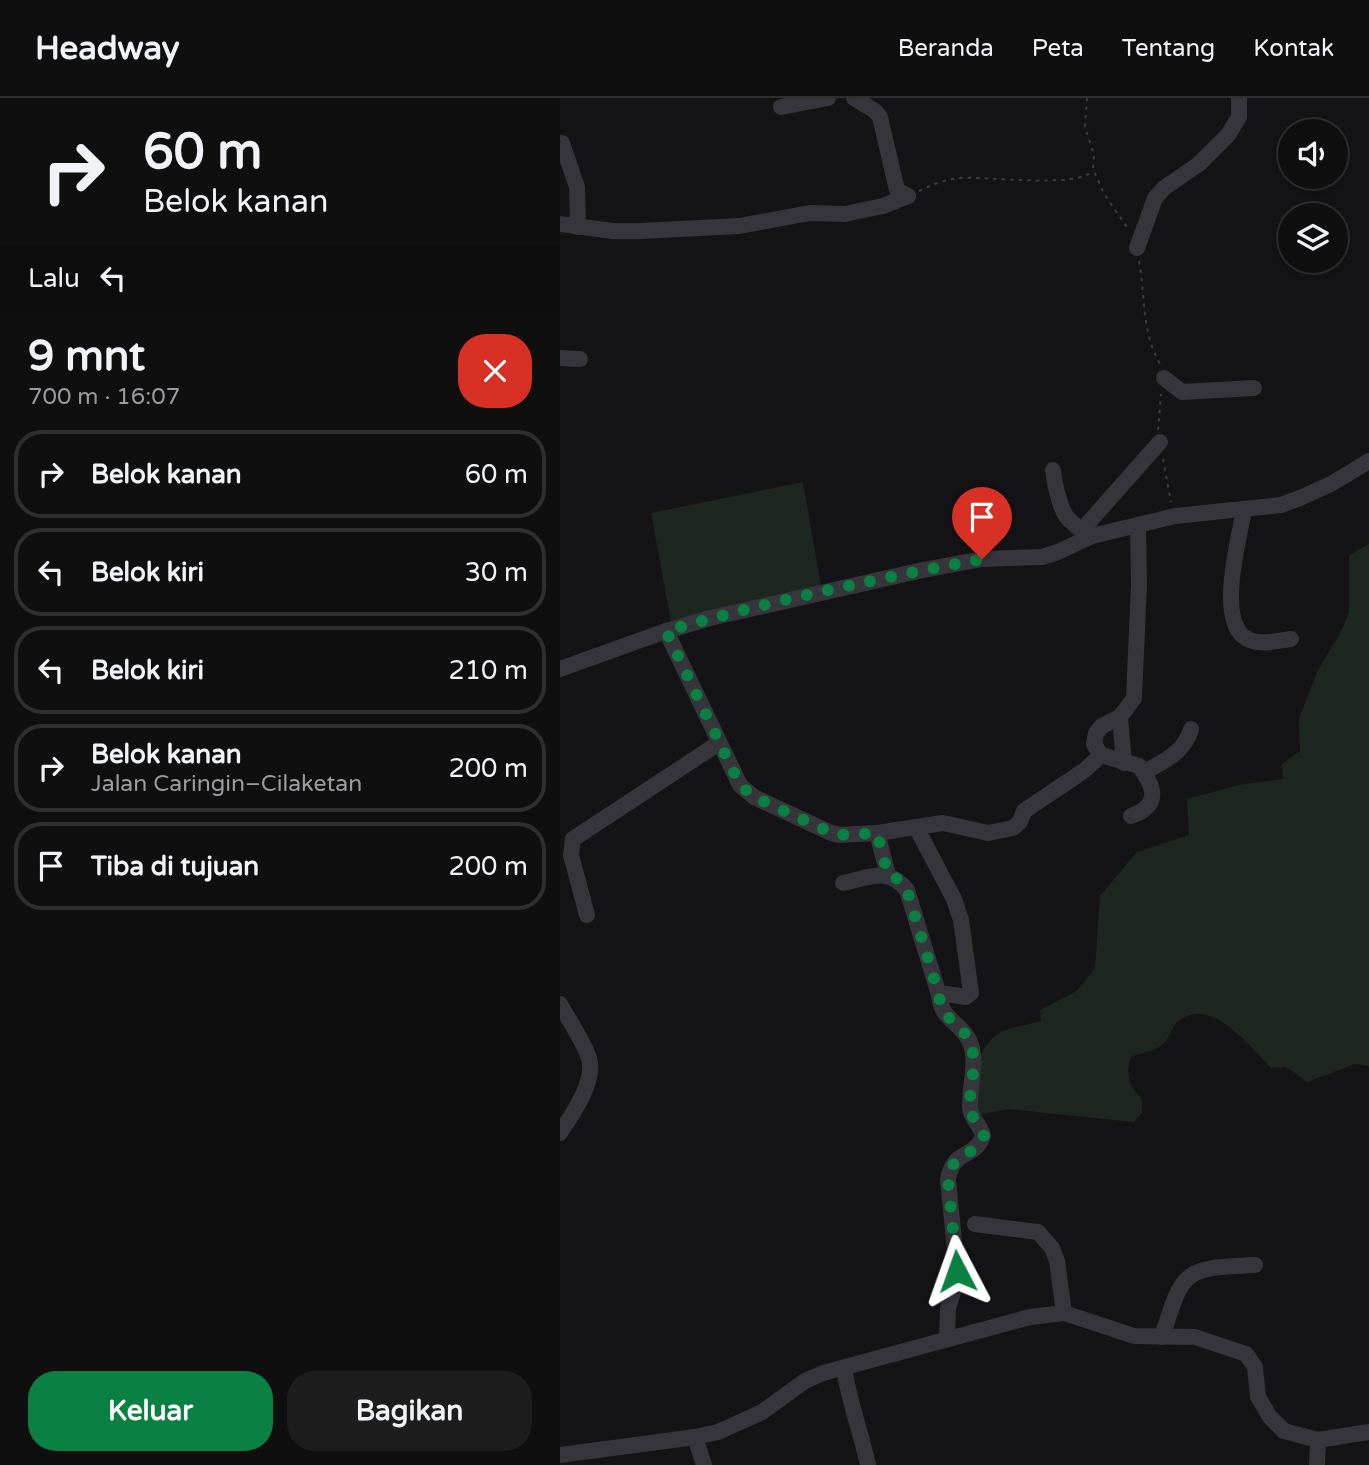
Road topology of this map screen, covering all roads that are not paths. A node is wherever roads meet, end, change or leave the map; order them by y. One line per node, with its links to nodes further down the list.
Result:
1 (828, 98): 4 (street)
2 (854, 98): 7 (street)
3 (1239, 98): 8 (street)
4 (781, 107)
5 (562, 143): 7 (street)
6 (560, 224): 7 (street)
7 (578, 227)
8 (1137, 248)
9 (560, 358): 10 (street)
10 (580, 359)
11 (1164, 378): 12 (street)
12 (1254, 388)
13 (1160, 442): 18 (street)
14 (1369, 461): 16 (street)
15 (1053, 470): 18 (street)
16 (1244, 510): 17 (street); 20 (street)
17 (1138, 525): 18 (street); 22 (street)
18 (1084, 534): 19 (street)
19 (666, 631): 21 (street); 24 (street)
20 (1291, 639)
21 (560, 669)
22 (1120, 717): 25 (street); 26 (street)
23 (1191, 729): 27 (street)
24 (719, 743): 30 (street); 33 (street)
25 (1101, 755): 26 (street); 29 (street)
26 (1125, 763): 27 (street)
27 (1144, 772): 28 (street)
28 (1131, 816)
29 (918, 829): 30 (street); 34 (street)
30 (877, 833): 31 (street)
31 (888, 875): 32 (street); 34 (street)
32 (843, 883)
33 (587, 915)
34 (939, 995): 41 (street)
35 (560, 1004): 36 (street)
36 (560, 1133)
37 (975, 1224): 39 (street)
38 (1255, 1265): 40 (street)
39 (1064, 1313): 40 (street); 41 (street)
40 (1162, 1337): 45 (street)
41 (947, 1338): 42 (street)
42 (844, 1368): 44 (street); 48 (street)
43 (1369, 1432): 45 (street)
44 (695, 1437): 46 (street); 47 (street)
45 (1318, 1440): 49 (street)
46 (560, 1455)
47 (704, 1465)
48 (868, 1465)
49 (1317, 1465)

